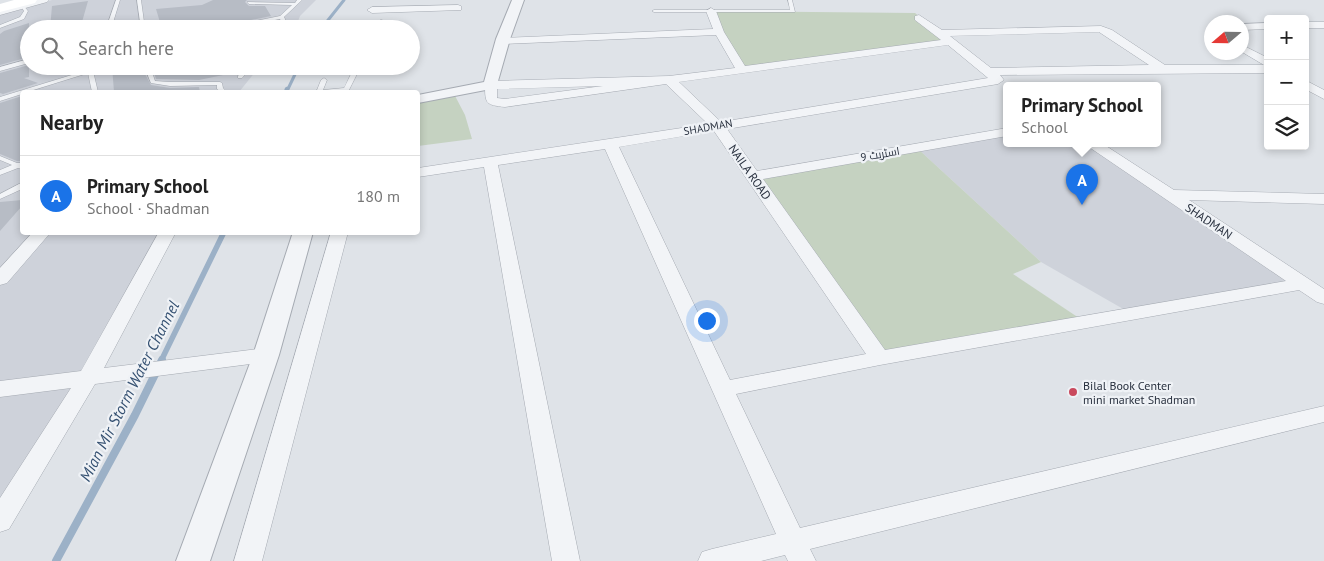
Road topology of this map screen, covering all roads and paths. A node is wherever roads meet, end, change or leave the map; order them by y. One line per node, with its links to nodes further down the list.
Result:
1 (44, 0): 8 (street)
2 (118, 0): 19 (lane)
3 (139, 0): 20 (lane)
4 (300, 0): 10 (lane)
5 (416, 0): 11 (street)
6 (518, 0): 30 (street)
7 (790, 0): 16 (lane)
8 (26, 2): 13 (main road); 26 (lane)
9 (249, 3): 10 (lane)
10 (295, 4): 17 (lane)
11 (410, 8): 12 (street); 14 (street)
12 (458, 8)
13 (1, 9)
14 (372, 10)
15 (654, 11): 16 (lane)
16 (712, 11): 28 (street)
17 (282, 17): 21 (lane); 22 (lane)
18 (920, 18): 29 (street)
19 (111, 20)
20 (142, 20)
21 (266, 20)
22 (284, 20)
23 (1264, 26): 27 (street)
24 (1309, 26): 25 (street)
25 (1324, 26)
26 (0, 27)
27 (1249, 27)
28 (719, 32): 30 (street); 37 (street)
29 (945, 38): 34 (street); 37 (street); 42 (street)
30 (503, 41): 45 (street)
31 (1249, 52): 32 (street)
32 (1264, 61)
33 (20, 64): 36 (lane)
34 (1162, 69): 35 (street, SHADMAN); 42 (street, SHADMAN)
35 (1264, 69)
36 (0, 70)
37 (742, 70): 44 (street)
38 (73, 75): 47 (lane)
39 (92, 75): 48 (lane)
40 (150, 75): 49 (lane)
41 (354, 75): 51 (lane)
42 (998, 79): 56 (street, SHADMAN)
43 (324, 80): 50 (lane)
44 (669, 80): 45 (street); 56 (street, NAILA ROAD)
45 (491, 85): 54 (street)
46 (1309, 87): 53 (street)
47 (29, 90)
48 (95, 90)
49 (221, 90)
50 (318, 90)
51 (346, 90)
52 (20, 93): 55 (lane)
53 (1324, 96)
54 (420, 99)
55 (0, 100)
56 (717, 125): 58 (street, SHADMAN); 66 (street, NAILA ROAD)
57 (1003, 133): 66 (street, اسٹریٹ 9)
58 (610, 144): 61 (street, SHADMAN); 84 (street)
59 (1098, 147): 68 (street, SHADMAN)
60 (0, 158): 62 (lane)
61 (490, 161): 64 (street, SHADMAN); 90 (street)
62 (20, 165)
63 (20, 165): 65 (lane)
64 (420, 172)
65 (0, 173)
66 (753, 176): 81 (street, NAILA ROAD)
67 (20, 187): 69 (lane)
68 (1169, 195): 70 (street); 78 (street, SHADMAN)
69 (0, 197)
70 (1305, 198): 71 (street); 72 (street)
71 (1324, 199)
72 (1324, 209)
73 (40, 235): 77 (street)
74 (167, 235): 82 (street)
75 (302, 235): 80 (street)
76 (339, 235): 89 (street)
77 (0, 279)
78 (1302, 284): 79 (street, SHADMAN); 81 (street)
79 (1324, 298)
80 (266, 355): 82 (street); 88 (street)
81 (880, 358): 84 (street)
82 (99, 377): 83 (street); 86 (street)
83 (0, 389)
84 (723, 389): 87 (street)
85 (1324, 414): 87 (street)
86 (0, 521)
87 (797, 551): 91 (street)
88 (193, 561)
89 (248, 561)
90 (566, 561)
91 (712, 561)

